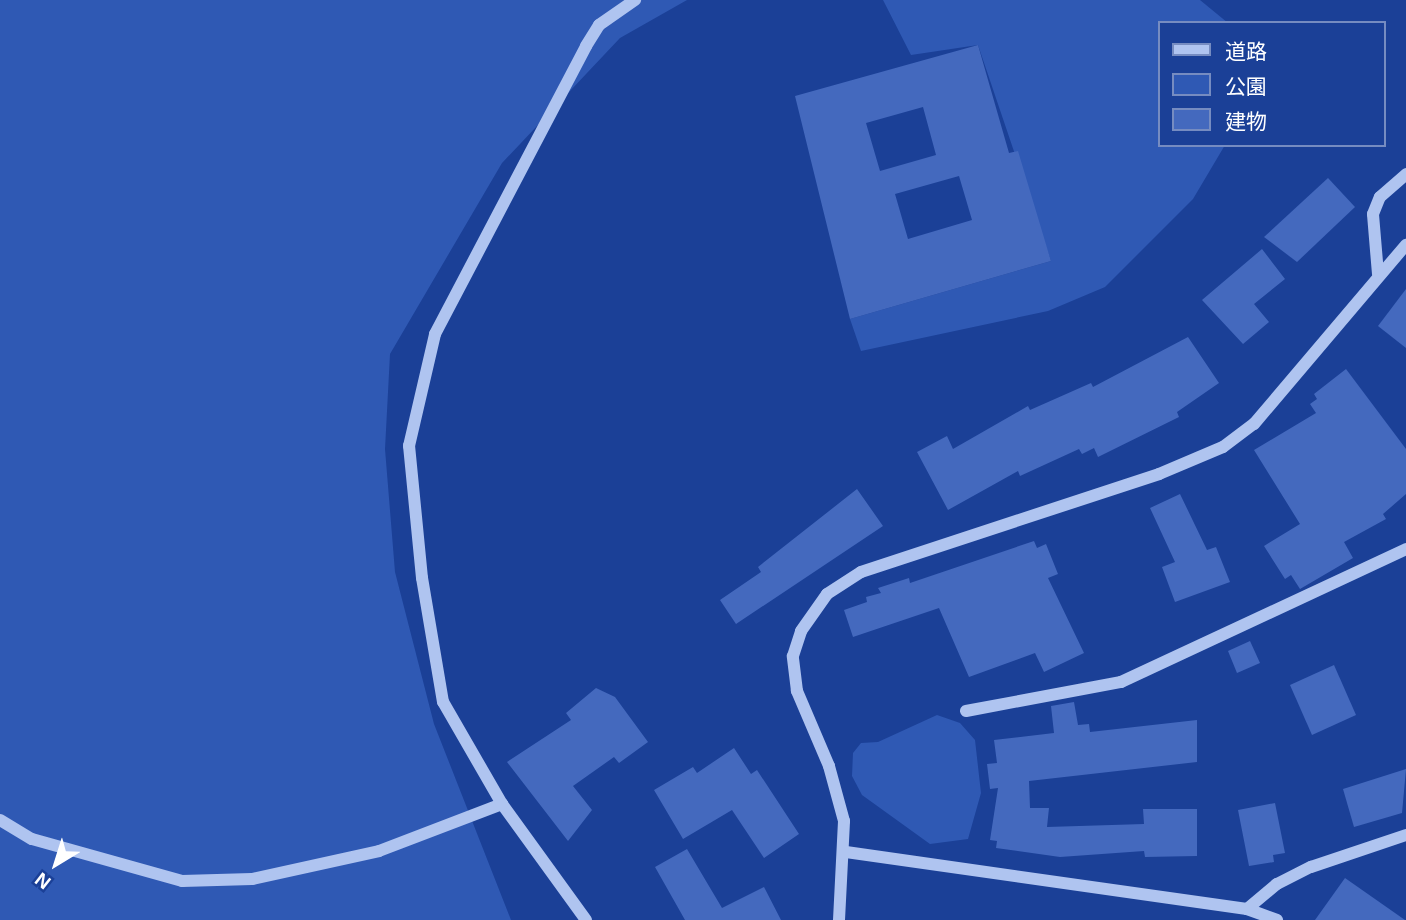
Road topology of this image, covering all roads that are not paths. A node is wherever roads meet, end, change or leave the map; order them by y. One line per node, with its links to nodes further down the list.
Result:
1 (635, 0): 7 (street)
2 (1406, 174): 4 (street)
3 (1406, 245): 4 (street)
4 (1378, 274): 10 (street)
5 (1406, 549): 6 (street)
6 (966, 711)
7 (502, 804): 8 (street); 12 (street)
8 (0, 820)
9 (1406, 835): 11 (street)
10 (846, 852): 11 (street); 13 (street)
11 (1247, 909): 14 (street)
12 (586, 920)
13 (839, 920)
14 (1277, 920)

